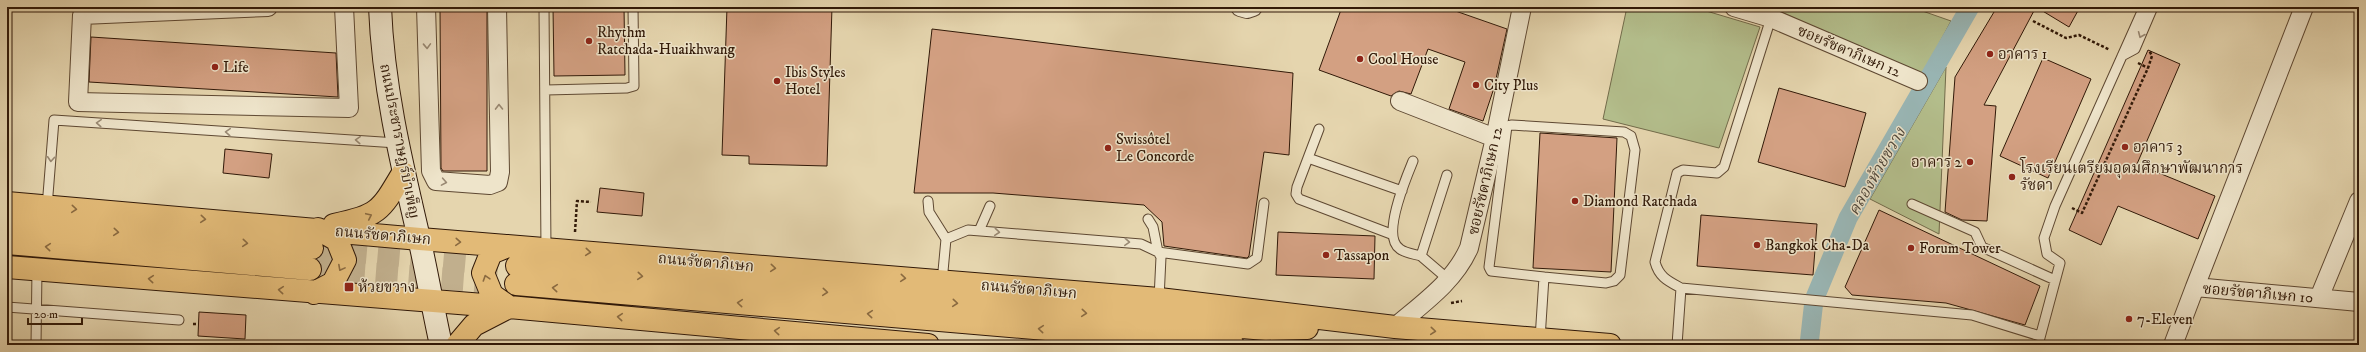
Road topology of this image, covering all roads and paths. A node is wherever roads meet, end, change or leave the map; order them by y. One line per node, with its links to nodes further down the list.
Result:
1 (268, 7): 2 (street)
2 (344, 7)
3 (380, 7): 25 (main road, ถนนประชาราษฎร์บำเพ็ญ)
4 (426, 7): 5 (street, one-way to 5)
5 (496, 7)
6 (544, 7): 21 (lane)
7 (633, 7): 21 (lane)
8 (1240, 7): 9 (street)
9 (1253, 7)
10 (1522, 7): 24 (street, ซอยรัชดาภิเษก 12)
11 (1734, 7): 15 (street, ซอยรัชดาภิเษก 12)
12 (2144, 7): 18 (lane)
13 (2153, 7): 18 (lane, one-way to 18)
14 (2304, 7): 59 (street)
15 (1771, 18): 20 (street, ซอยรัชดาภิเษก 12); 60 (lane)
16 (2033, 21): 18 (path)
17 (2147, 47): 19 (path)
18 (2122, 56): 19 (path); 57 (lane)
19 (2148, 68): 39 (path)
20 (1918, 81)
21 (546, 90): 50 (lane)
22 (1400, 101): 24 (street)
23 (1320, 128): 26 (lane)
24 (1496, 138): 56 (street, ซอยรัชดาภิเษก 12)
25 (397, 143): 28 (main road, ถนนประชาราษฎร์บำเพ็ญ); 38 (lane, one-way to 38)
26 (1308, 158): 30 (lane); 44 (lane)
27 (1413, 161): 30 (lane)
28 (403, 173): 45 (main road, ถนนประชาราษฎร์บำเพ็ญ); 49 (main road, one-way to 28)
29 (1447, 175): 52 (lane)
30 (1402, 191): 44 (lane)
31 (928, 201): 46 (lane)
32 (2359, 201): 62 (street)
33 (591, 202): 43 (path)
34 (7, 203): 38 (main road, ถนนรัชดาภิเษก)
35 (1264, 203): 51 (lane)
36 (1912, 204): 57 (lane)
37 (990, 206): 42 (lane)
38 (47, 207): 49 (main road, ถนนรัชดาภิเษก, one-way to 49)
39 (2072, 208)
40 (1148, 219): 51 (lane)
41 (7, 223): 49 (main road, ถนนรัชดาภิเษก, one-way to 49)
42 (979, 231): 46 (lane); 51 (lane, one-way to 51)
43 (575, 233)
44 (1392, 234): 52 (lane)
45 (420, 239): 48 (main road, ถนนรัชดาภิเษก, one-way to 48); 49 (main road, ถนนรัชดาภิเษก); 64 (main road, ถนนประชาราษฎร์บำเพ็ญ)
46 (946, 239): 58 (lane)
47 (7, 243): 49 (main road, ถนนรัชดาภิเษก, one-way to 47)
48 (508, 246): 50 (main road, ถนนรัชดาภิเษก); 67 (main road, one-way to 48)
49 (313, 249): 61 (main road, one-way to 61)
50 (546, 249): 58 (main road, ถนนรัชดาภิเษก, one-way to 58)
51 (1158, 252): 63 (lane)
52 (1420, 256): 56 (lane)
53 (7, 267): 54 (main road)
54 (37, 269): 61 (main road, one-way to 54); 68 (lane)
55 (1544, 277): 55 (lane); 73 (lane)
56 (1449, 280): 72 (street, ซอยรัชดาภิเษก 12)
57 (2055, 280): 75 (lane)
58 (942, 282): 63 (main road, ถนนรัชดาภิเษก)
59 (2196, 287): 62 (street, ซอยรัชดาภิเษก 10); 83 (street, ซอยรัชดาภิเษก 10)
60 (1681, 288): 75 (lane); 82 (lane)
61 (314, 293): 64 (main road)
62 (2319, 298): 65 (street, ซอยรัชดาภิเษก 10)
63 (1158, 299): 72 (main road, ถนนรัชดาภิเษก)
64 (431, 301): 67 (main road); 77 (main road, ถนนประชาราษฎร์บำเพ็ญ)
65 (2359, 302)
66 (7, 307): 68 (lane)
67 (509, 307): 74 (main road, one-way to 67); 78 (main road)
68 (36, 308): 69 (lane); 76 (lane)
69 (179, 320)
70 (193, 324): 71 (path)
71 (198, 324)
72 (1400, 327): 73 (main road, ถนนรัชดาภิเษก, one-way to 73); 80 (main road, ถนนรัชดาภิเษก, one-way to 72)
73 (1540, 339): 81 (main road, ถนนรัชดาภิเษก)
74 (824, 340): 79 (main road)
75 (2039, 340)
76 (36, 345)
77 (441, 345)
78 (457, 345)
79 (928, 345)
80 (1233, 345)
81 (1610, 345)
82 (1677, 345)
83 (2173, 345)

